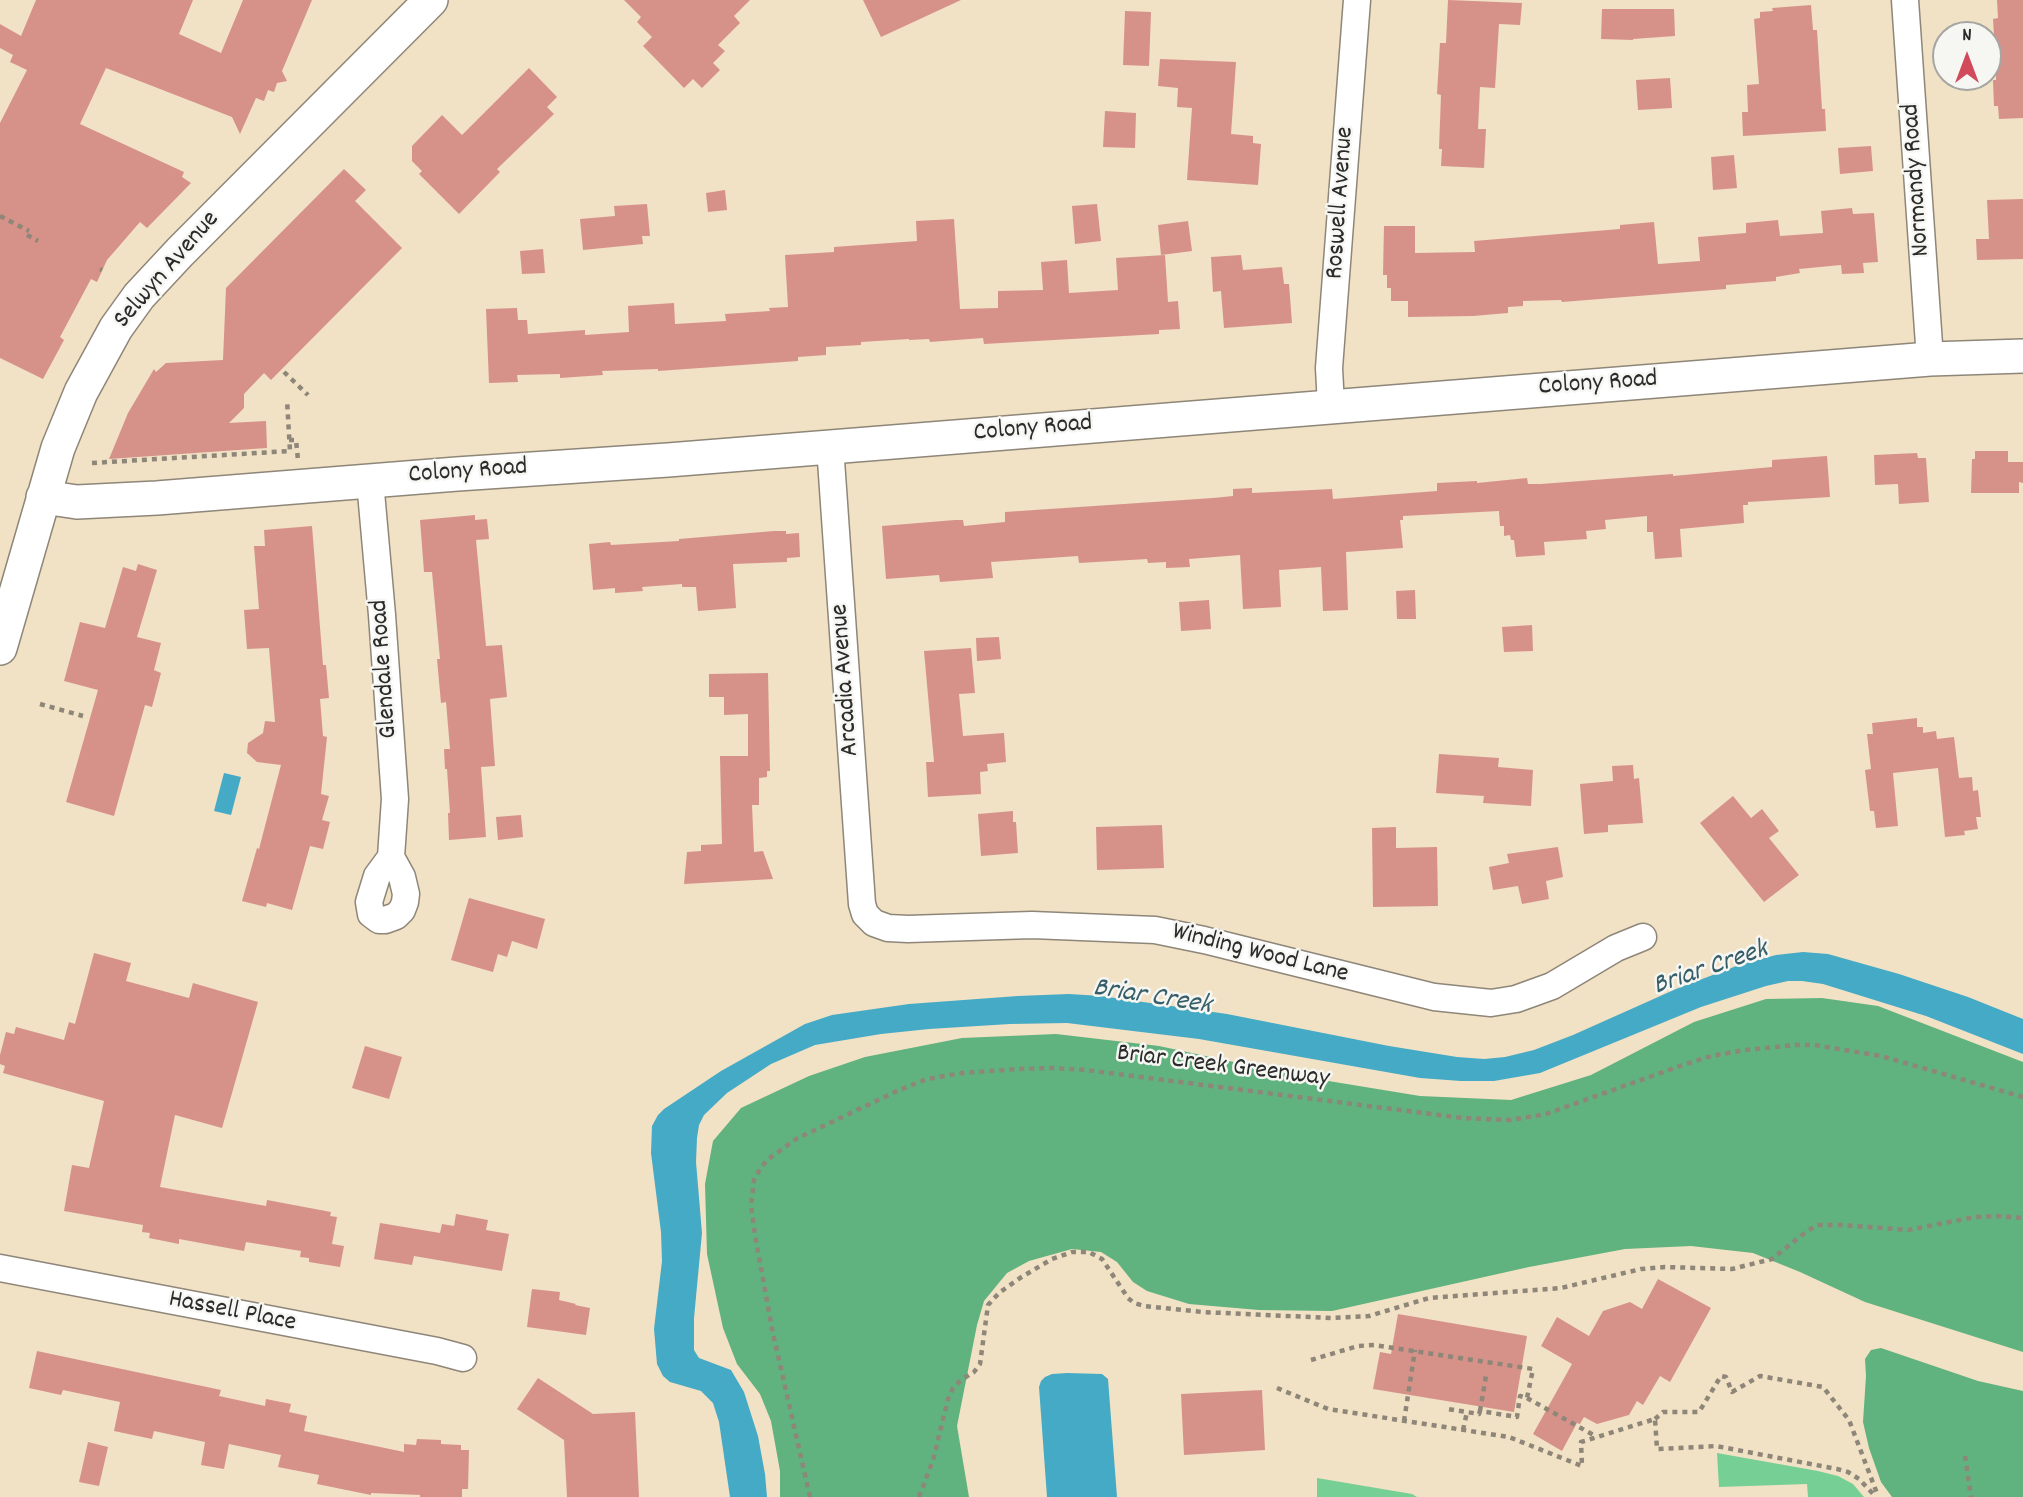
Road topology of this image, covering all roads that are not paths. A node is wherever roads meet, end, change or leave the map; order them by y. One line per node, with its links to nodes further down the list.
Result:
1 (430, 0): 9 (street, Selwyn Avenue)
2 (1357, 0): 6 (street, Roswell Avenue)
3 (1905, 0): 5 (street, Normandy Road)
4 (2023, 356): 5 (street, Colony Road)
5 (1930, 359): 6 (street, Colony Road)
6 (1331, 406): 7 (street, Colony Road)
7 (830, 446): 8 (street, Colony Road); 12 (street, Arcadia Avenue)
8 (370, 481): 9 (street, Colony Road); 11 (street, Glendale Road)
9 (43, 497): 10 (street, Selwyn Avenue)
10 (0, 648)
11 (390, 857)
12 (865, 914): 13 (street, Winding Wood Lane)
13 (1643, 937)
14 (0, 1268): 15 (street, Hassell Place)
15 (463, 1358)

